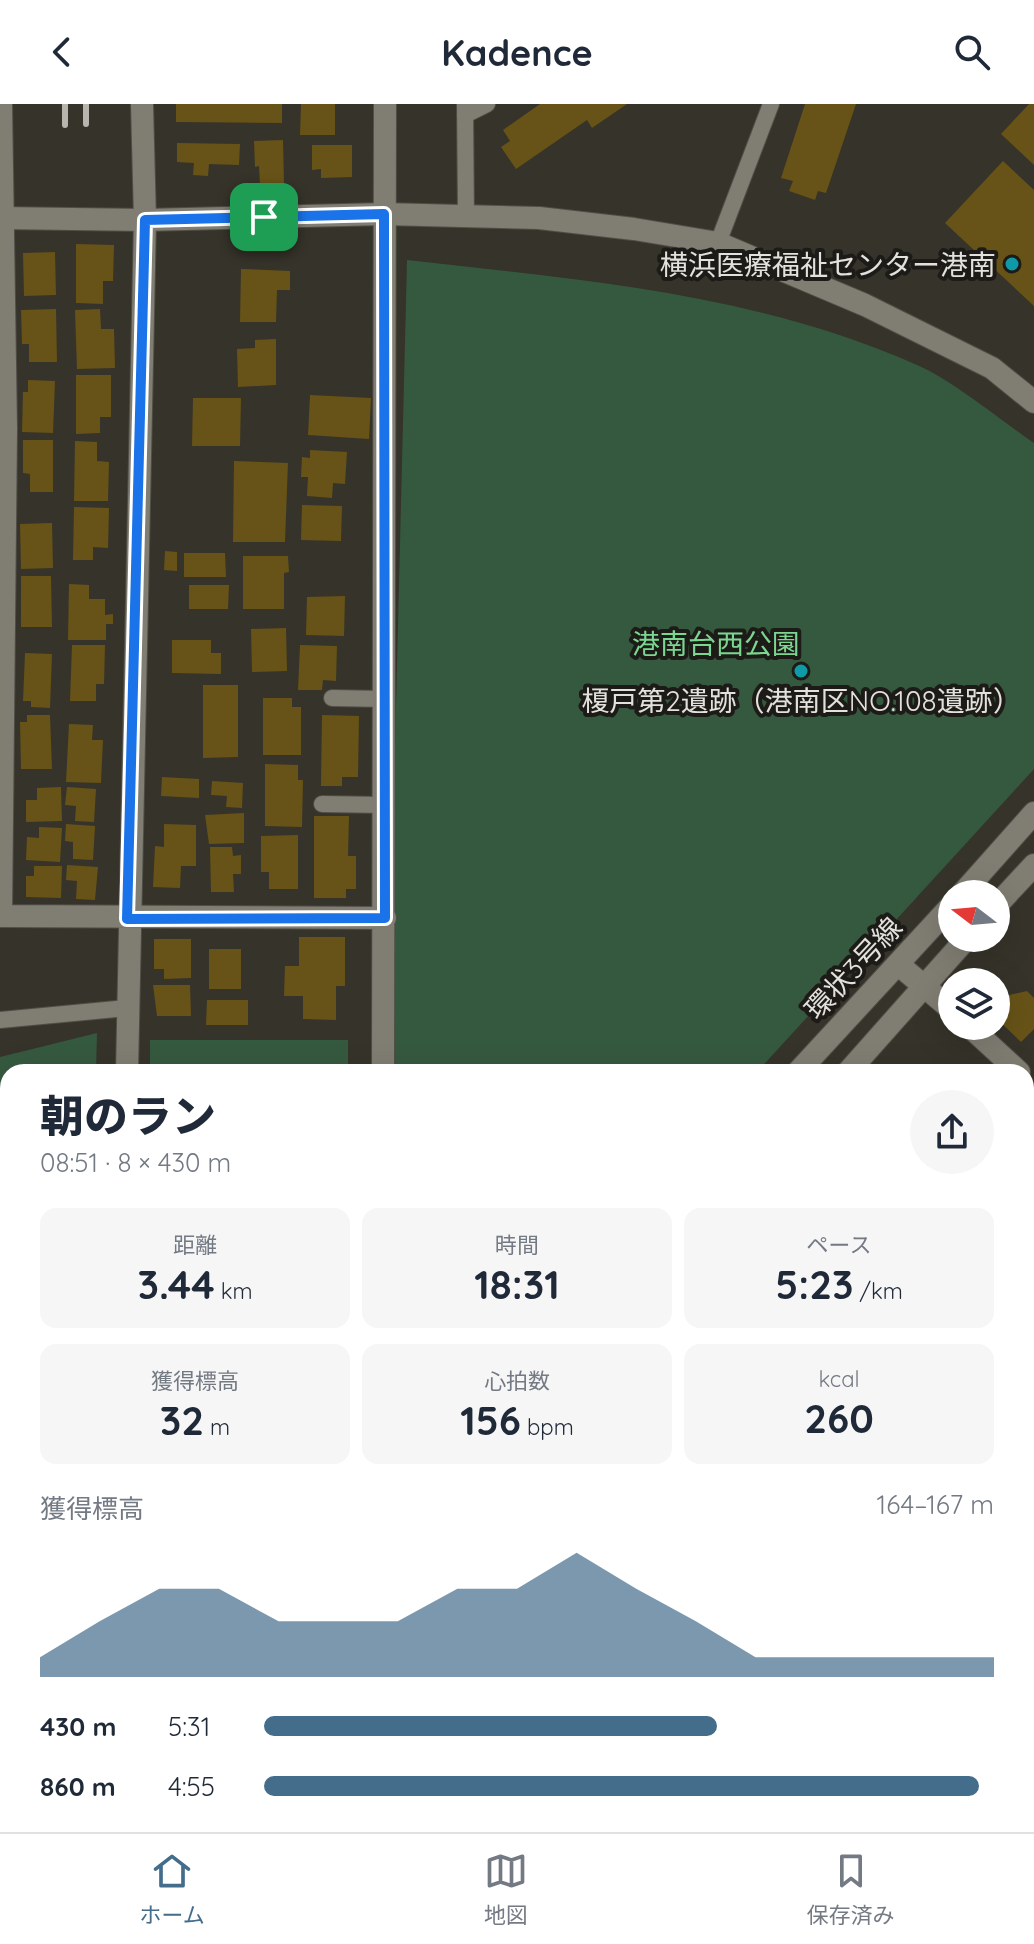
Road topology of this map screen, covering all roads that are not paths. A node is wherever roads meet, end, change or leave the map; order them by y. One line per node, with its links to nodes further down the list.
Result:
1 (1, 104): 8 (street)
2 (142, 104): 10 (street)
3 (385, 104): 7 (street)
4 (487, 104): 6 (lane)
5 (771, 104): 11 (lane)
6 (465, 110): 9 (lane)
7 (384, 214): 9 (street); 10 (street); 16 (street)
8 (1, 218): 10 (street); 13 (street)
9 (466, 218): 11 (street)
10 (145, 220): 25 (street)
11 (718, 243): 12 (street)
12 (1034, 402)
13 (3, 429): 14 (street)
14 (1, 633): 23 (street)
15 (332, 698): 16 (lane)
16 (384, 699): 18 (street)
17 (322, 804): 18 (lane)
18 (384, 805): 24 (street)
19 (1034, 813): 21 (street)
20 (1034, 865): 22 (street)
21 (974, 880)
22 (1010, 891)
23 (0, 916): 25 (street)
24 (385, 918): 25 (street); 35 (street)
25 (127, 919): 31 (street)
26 (938, 921): 28 (street, 環状3号線)
27 (954, 952): 29 (street)
28 (899, 965): 29 (street); 36 (street, 環状3号線)
29 (925, 985): 30 (street); 37 (street)
30 (938, 997)
31 (127, 1008): 32 (lane); 34 (street)
32 (0, 1020)
33 (984, 1040): 38 (street)
34 (127, 1064)
35 (383, 1064)
36 (806, 1064)
37 (855, 1064)
38 (1010, 1064)

